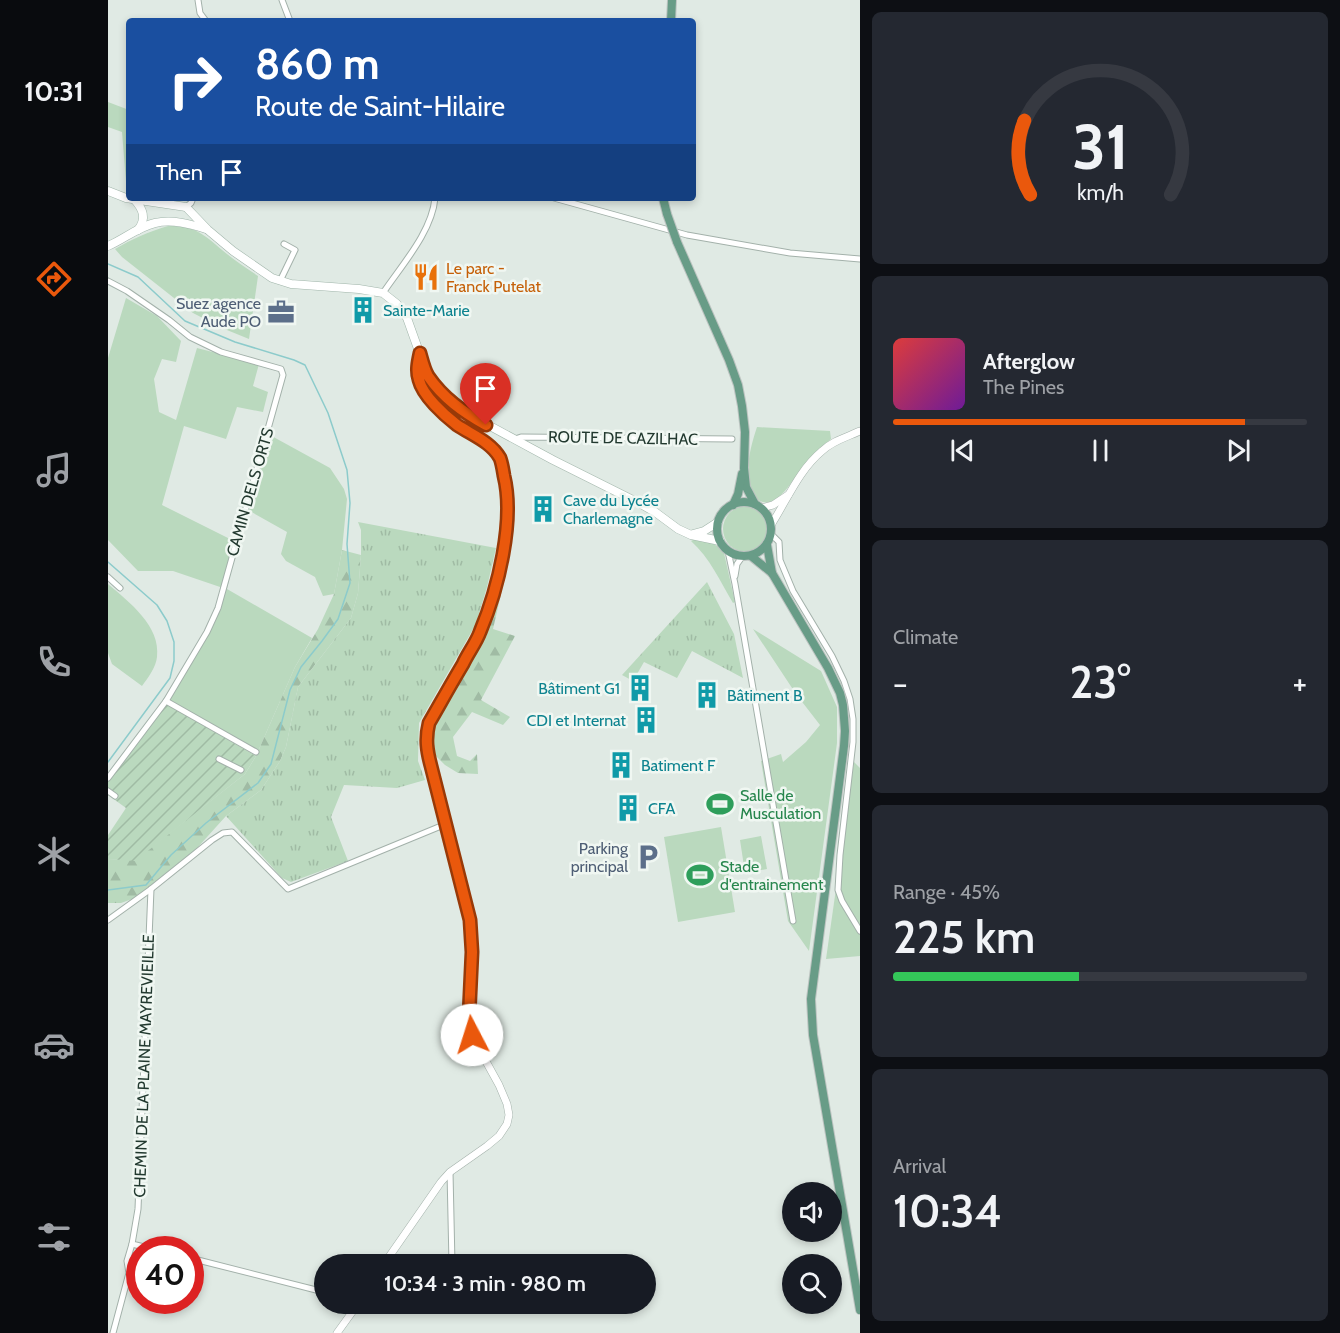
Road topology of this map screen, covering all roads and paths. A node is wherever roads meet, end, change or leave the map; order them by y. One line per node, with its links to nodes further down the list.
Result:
1 (198, 0): 4 (street)
2 (282, 0): 5 (street)
3 (672, 0): 6 (main road)
4 (204, 18)
5 (289, 18)
6 (671, 18)
7 (108, 191): 8 (main road)
8 (126, 197)
9 (136, 201): 19 (main road)
10 (147, 201): 15 (main road)
11 (192, 201): 15 (street)
12 (434, 201): 25 (street)
13 (565, 201): 22 (street)
14 (664, 201): 30 (main road, bridge)
15 (186, 207): 16 (main road); 17 (main road); 18 (main road)
16 (168, 221): 17 (main road); 19 (main road)
17 (196, 226): 18 (main road)
18 (208, 230): 24 (main road)
19 (137, 231): 21 (main road)
20 (284, 244): 24 (street)
21 (108, 246)
22 (860, 259)
23 (108, 281): 45 (street, CAMIN DELS ORTS)
24 (279, 281): 25 (main road)
25 (383, 293): 26 (main road)
26 (420, 353): 28 (main road); 52 (street)
27 (860, 431): 31 (street)
28 (515, 439): 29 (street, ROUTE DE CAZILHAC); 36 (main road)
29 (732, 439)
30 (744, 468): 32 (main road); 33 (main road)
31 (790, 494): 33 (street); 35 (street)
32 (733, 505): 33 (main road); 34 (main road)
33 (758, 506): 35 (main road)
34 (718, 522): 36 (main road); 37 (main road)
35 (771, 529): 38 (main road); 56 (street)
36 (691, 535): 37 (main road)
37 (720, 541): 39 (main road)
38 (767, 545): 40 (main road); 41 (main road)
39 (728, 551): 40 (main road); 43 (street)
40 (747, 556): 41 (main road); 43 (street)
41 (772, 573): 64 (main road)
42 (108, 577): 44 (street)
43 (735, 584): 55 (street)
44 (120, 588)
45 (166, 701): 46 (street); 49 (street, CAMIN DELS ORTS)
46 (256, 752)
47 (219, 759): 48 (street)
48 (241, 770)
49 (108, 778)
50 (108, 791): 51 (street)
51 (115, 796)
52 (446, 824): 53 (street); 57 (street)
53 (152, 889): 54 (street); 58 (street, CHEMIN DE LA PLAINE MAYREVIEILLE)
54 (108, 920)
55 (793, 921)
56 (860, 931)
57 (450, 1172): 59 (street); 60 (street)
58 (133, 1236)
59 (391, 1254)
60 (452, 1254)
61 (204, 1262): 63 (street)
62 (126, 1284): 66 (street, CHEMIN DE LA PLAINE MAYREVIEILLE)
63 (314, 1289)
64 (860, 1310)
65 (350, 1314): 67 (street)
66 (113, 1333)
67 (337, 1333)

